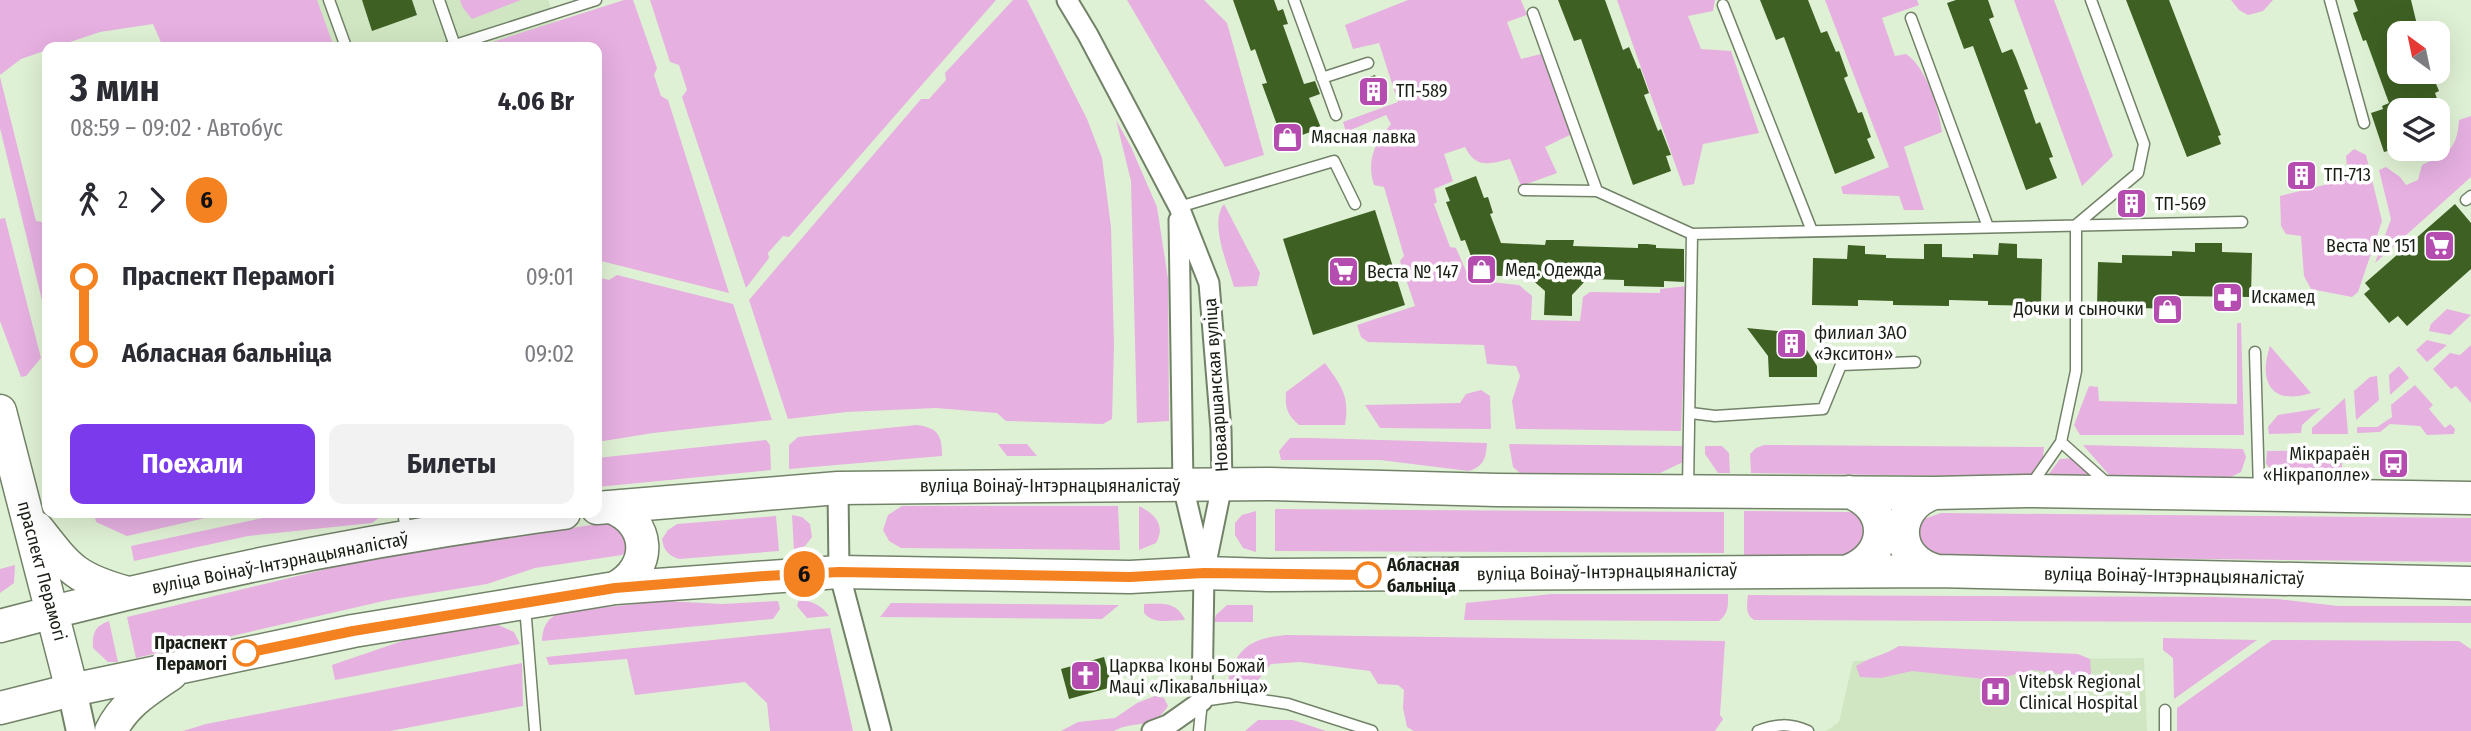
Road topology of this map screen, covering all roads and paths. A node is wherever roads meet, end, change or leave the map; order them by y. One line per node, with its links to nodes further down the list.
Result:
1 (329, 0): 11 (lane)
2 (439, 0): 12 (lane)
3 (596, 0): 13 (lane)
4 (1067, 0): 21 (street, Новааршанская вуліца)
5 (1294, 0): 15 (lane)
6 (2091, 0): 23 (lane)
7 (2330, 0): 17 (lane)
8 (1723, 5): 25 (lane)
9 (1533, 13): 19 (lane)
10 (1911, 19): 24 (lane)
11 (344, 42)
12 (451, 42)
13 (465, 42)
14 (1368, 63): 15 (lane)
15 (1322, 78): 16 (lane)
16 (1336, 115)
17 (2364, 123)
18 (1524, 190): 19 (lane)
19 (1597, 191): 26 (lane)
20 (1355, 204): 21 (lane)
21 (1179, 206): 32 (street, Новааршанская вуліца); 33 (street, Новааршанская вуліца)
22 (2242, 222): 23 (lane)
23 (2076, 225): 24 (lane); 31 (lane)
24 (1988, 227): 25 (lane)
25 (1812, 231): 26 (lane)
26 (1692, 234): 30 (lane)
27 (2255, 352): 40 (lane)
28 (1915, 362): 30 (lane)
29 (0, 411): 44 (main road, праспект Перамогі)
30 (1690, 413): 35 (lane)
31 (2061, 442): 36 (lane); 39 (lane)
32 (1183, 485): 33 (main road, вуліца Воінаў-Інтэрнацыяналістаў); 34 (main road, вуліца Воінаў-Інтэрнацыяналістаў); 50 (street, Новааршанская вуліца)
33 (1222, 485): 35 (main road, вуліца Воінаў-Інтэрнацыяналістаў); 50 (street, Новааршанская вуліца)
34 (838, 488): 42 (main road, вуліца Воінаў-Інтэрнацыяналістаў); 49 (street)
35 (1688, 491): 37 (main road, вуліца Воінаў-Інтэрнацыяналістаў)
36 (2027, 491): 38 (main road, вуліца Воінаў-Інтэрнацыяналістаў); 39 (main road, вуліца Воінаў-Інтэрнацыяналістаў)
37 (1849, 492): 38 (main road, вуліца Воінаў-Інтэрнацыяналістаў); 47 (main road)
38 (1934, 493): 48 (main road)
39 (2118, 493): 40 (main road, вуліца Воінаў-Інтэрнацыяналістаў)
40 (2259, 494): 41 (main road, вуліца Воінаў-Інтэрнацыяналістаў)
41 (2471, 498)
42 (674, 501): 43 (main road, вуліца Воінаў-Інтэрнацыяналістаў); 51 (main road)
43 (604, 508): 53 (main road)
44 (27, 515): 54 (main road); 56 (main road, праспект Перамогі)
45 (498, 518): 46 (main road, вуліца Воінаў-Інтэрнацыяналістаў)
46 (406, 525): 54 (main road, вуліца Воінаў-Інтэрнацыяналістаў)
47 (1848, 571): 48 (main road, вуліца Воінаў-Інтэрнацыяналістаў); 50 (main road, вуліца Воінаў-Інтэрнацыяналістаў)
48 (1937, 571): 52 (main road, вуліца Воінаў-Інтэрнацыяналістаў)
49 (839, 572): 50 (main road, вуліца Воінаў-Інтэрнацыяналістаў); 51 (main road, вуліца Воінаў-Інтэрнацыяналістаў); 66 (street)
50 (1204, 573): 60 (street)
51 (685, 582): 53 (main road, вуліца Воінаў-Інтэрнацыяналістаў)
52 (2471, 583)
53 (615, 588): 55 (main road, вуліца Воінаў-Інтэрнацыяналістаў)
54 (129, 593): 56 (main road, вуліца Воінаў-Інтэрнацыяналістаў)
55 (525, 603): 58 (main road, вуліца Воінаў-Інтэрнацыяналістаў); 65 (lane)
56 (53, 612): 57 (main road, вуліца Воінаў-Інтэрнацыяналістаў); 59 (main road, праспект Перамогі)
57 (0, 626)
58 (181, 667): 59 (main road, вуліца Воінаў-Інтэрнацыяналістаў); 64 (main road)
59 (72, 690): 61 (main road, вуліца Воінаў-Інтэрнацыяналістаў); 63 (main road, праспект Перамогі)
60 (1202, 702): 67 (street); 68 (lane); 69 (lane)
61 (0, 708)
62 (2165, 710): 72 (lane)
63 (81, 731)
64 (111, 731)
65 (536, 731)
66 (881, 731)
67 (1152, 731)
68 (1199, 731)
69 (1372, 731)
70 (1758, 731): 71 (lane)
71 (1808, 731)
72 (2165, 731)

